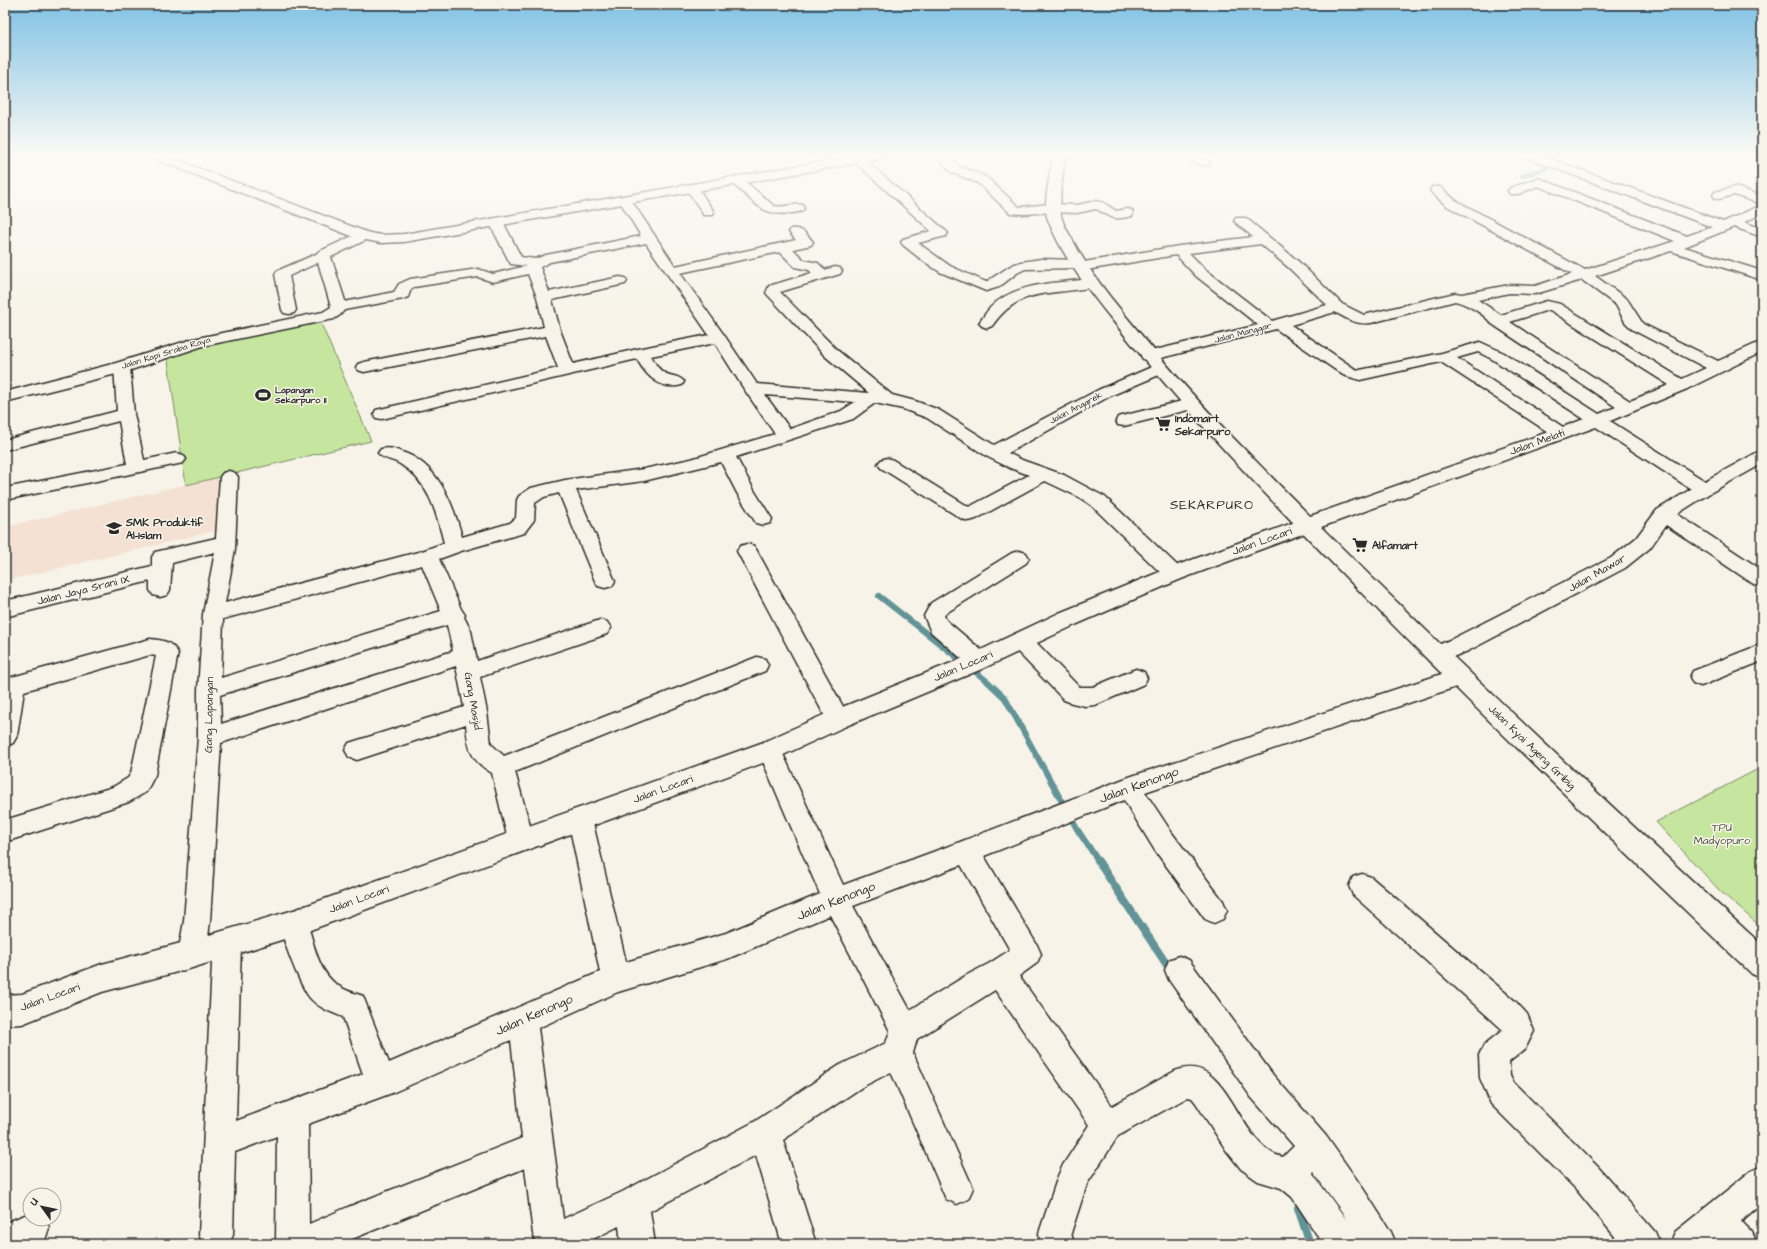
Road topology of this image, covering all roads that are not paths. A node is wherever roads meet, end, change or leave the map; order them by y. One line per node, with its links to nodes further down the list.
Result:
1 (305, 213): 19 (street)
2 (547, 213): 14 (street)
3 (634, 213): 20 (street)
4 (919, 213): 28 (street)
5 (1054, 213): 28 (street, Jalan Kyai Ageng Gribig)
6 (1111, 213): 7 (street)
7 (1127, 213)
8 (1472, 213): 30 (street)
9 (1607, 213): 15 (street)
10 (1642, 213): 15 (street)
11 (1693, 213): 16 (street)
12 (1753, 213): 16 (street)
13 (1241, 220): 21 (street)
14 (496, 222): 19 (street); 27 (street)
15 (1628, 223): 22 (street); 24 (street)
16 (1729, 225): 18 (street); 22 (street)
17 (796, 232): 23 (street)
18 (1762, 233)
19 (364, 236): 26 (street)
20 (650, 238): 27 (street); 29 (street)
21 (1265, 240): 25 (street); 36 (street)
22 (1687, 241): 24 (street)
23 (783, 247): 29 (street); 57 (street)
24 (1671, 247): 30 (street); 31 (street)
25 (1179, 250): 28 (street); 41 (street)
26 (323, 255): 37 (street); 38 (street)
27 (534, 266): 34 (street); 38 (street)
28 (1079, 266): 33 (street, Jalan Kyai Ageng Gribig)
29 (671, 271): 43 (street)
30 (1584, 275): 35 (street); 50 (street)
31 (1762, 276)
32 (620, 281): 34 (street)
33 (1091, 283): 40 (street); 46 (street, Jalan Kyai Ageng Gribig)
34 (544, 298): 42 (street)
35 (1465, 298): 36 (street); 39 (street)
36 (1337, 307): 41 (street, Jalan Manggar)
37 (288, 310)
38 (333, 311): 48 (street, Jalan Kapi Sraba Raya)
39 (1498, 321): 54 (street); 59 (street)
40 (988, 323)
41 (1274, 325): 46 (street, Jalan Manggar); 47 (street)
42 (552, 330): 49 (street); 52 (street)
43 (719, 338): 45 (street); 55 (street)
44 (1759, 350): 50 (street, Jalan Melati)
45 (642, 353): 52 (street); 53 (street)
46 (1149, 356): 51 (street, Jalan Kyai Ageng Gribig)
47 (1444, 357): 63 (street); 64 (street)
48 (122, 366): 56 (street, Jalan Kapi Sraba Raya); 60 (street)
49 (364, 367)
50 (1719, 368): 54 (street, Jalan Melati)
51 (1160, 369): 58 (street, Jalan Kyai Ageng Gribig); 67 (street, Jalan Anggrek)
52 (567, 370): 61 (street)
53 (676, 382)
54 (1681, 386): 59 (street, Jalan Melati)
55 (752, 389): 57 (street); 65 (street)
56 (5, 397)
57 (879, 399): 65 (street); 67 (street)
58 (1190, 404): 62 (street); 81 (street, Jalan Kyai Ageng Gribig)
59 (1629, 408): 63 (street, Jalan Melati)
60 (126, 414): 66 (street); 73 (street)
61 (382, 414)
62 (1124, 420)
63 (1598, 420): 64 (street, Jalan Melati); 77 (street)
64 (1561, 433): 81 (street, Jalan Melati)
65 (786, 436): 69 (street)
66 (5, 445)
67 (994, 453): 74 (street)
68 (387, 454): 83 (street)
69 (726, 455): 76 (street); 80 (street)
70 (1762, 457): 77 (street, Jalan Mawar)
71 (177, 459): 73 (street)
72 (888, 464): 74 (street)
73 (136, 466): 78 (street)
74 (1044, 474): 87 (street)
75 (229, 477): 82 (street, Gang Lapangan)
76 (565, 486): 83 (street); 89 (street)
77 (1704, 490): 79 (street, Jalan Mawar)
78 (5, 494)
79 (1664, 514): 88 (street); 96 (street, Jalan Mawar)
80 (763, 519)
81 (1306, 525): 87 (street, Jalan Locari); 96 (street, Jalan Kyai Ageng Gribig)
82 (225, 543): 90 (street, Jalan Jaya Srani IX); 91 (street, Gang Lapangan)
83 (454, 546): 85 (street)
84 (747, 551): 106 (street)
85 (428, 556): 91 (street); 92 (street, Gang Masjid)
86 (1019, 558): 98 (street)
87 (1174, 574): 94 (street, Jalan Locari)
88 (1762, 580)
89 (605, 581)
90 (5, 609)
91 (213, 614): 104 (street, Gang Lapangan)
92 (455, 615): 97 (street, Gang Masjid); 104 (street)
93 (600, 628): 97 (street)
94 (1021, 641): 98 (street, Jalan Locari); 102 (street)
95 (1762, 652): 101 (street)
96 (1437, 655): 100 (street, Jalan Kyai Ageng Gribig)
97 (466, 663): 105 (street, Gang Masjid); 108 (street)
98 (972, 663): 106 (street, Jalan Locari)
99 (757, 665): 111 (street)
100 (1460, 677): 112 (street, Jalan Kenongo); 123 (street, Jalan Kyai Ageng Gribig)
101 (1701, 677)
102 (1136, 678)
103 (10, 686): 107 (street); 114 (street)
104 (209, 690): 108 (street, Gang Lapangan)
105 (476, 712): 109 (street); 111 (street, Gang Masjid)
106 (838, 719): 110 (street, Jalan Locari)
107 (5, 736)
108 (210, 737): 122 (street, Gang Lapangan)
109 (356, 750)
110 (770, 750): 113 (street, Jalan Locari); 118 (street)
111 (502, 767): 115 (street)
112 (1129, 787): 116 (street, Jalan Kenongo); 119 (street)
113 (580, 819): 115 (street, Jalan Locari); 126 (street)
114 (5, 831)
115 (521, 840): 120 (street, Jalan Locari)
116 (967, 851): 118 (street, Jalan Kenongo); 125 (street)
117 (1362, 886): 149 (street)
118 (836, 900): 126 (street, Jalan Kenongo); 129 (street)
119 (1214, 910)
120 (294, 923): 121 (street, Jalan Locari); 130 (street)
121 (227, 943): 122 (street, Jalan Locari); 134 (street)
122 (192, 954): 127 (street, Jalan Locari)
123 (1762, 964)
124 (1178, 970): 136 (street)
125 (1000, 974): 129 (street); 132 (street)
126 (616, 979): 128 (street, Jalan Kenongo)
127 (5, 1010)
128 (523, 1020): 130 (street, Jalan Kenongo); 135 (street)
129 (902, 1042): 133 (street); 138 (street)
130 (381, 1082): 131 (street, Jalan Kenongo)
131 (293, 1114): 134 (street, Jalan Kenongo); 142 (street)
132 (1107, 1125): 136 (street); 146 (street)
133 (765, 1134): 139 (street); 145 (street)
134 (220, 1142): 141 (street)
135 (539, 1147): 139 (street); 143 (street)
136 (1306, 1172): 147 (street); 148 (street)
137 (1762, 1182): 140 (street)
138 (957, 1188)
139 (633, 1203): 144 (street)
140 (1716, 1219): 150 (street); 151 (street)
141 (216, 1235)
142 (293, 1244)
143 (303, 1244)
144 (638, 1244)
145 (799, 1244)
146 (1057, 1244)
147 (1343, 1244)
148 (1379, 1244)
149 (1643, 1244)
150 (1687, 1244)
151 (1740, 1244)

